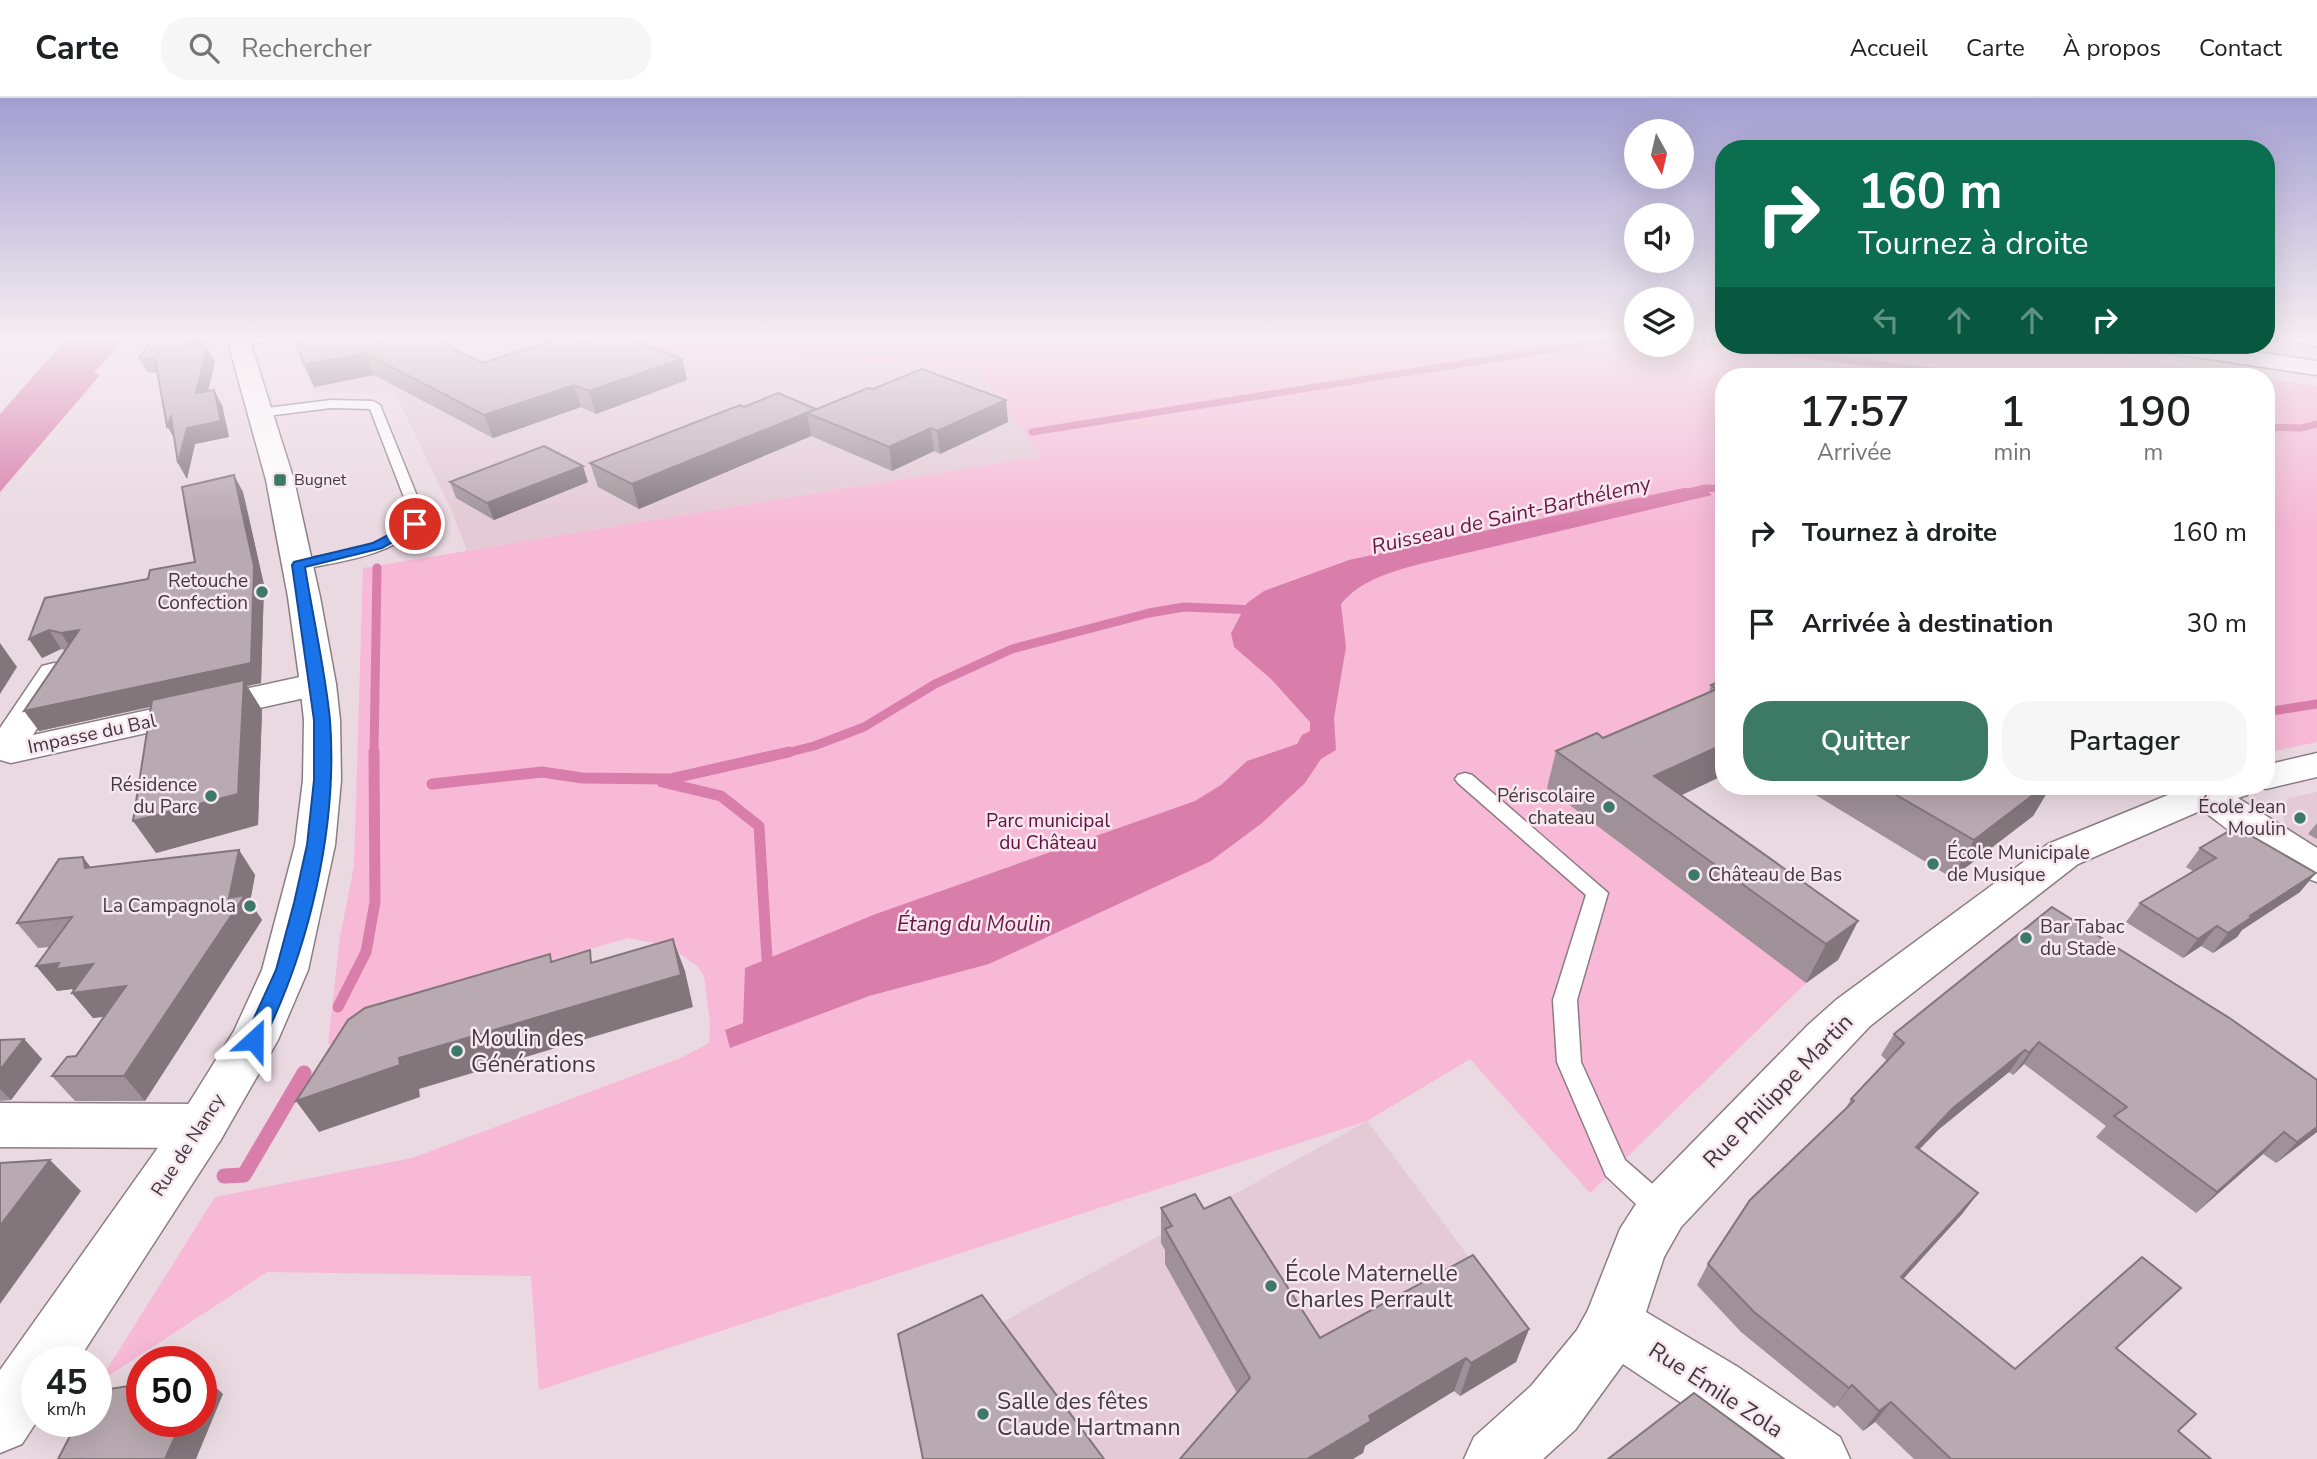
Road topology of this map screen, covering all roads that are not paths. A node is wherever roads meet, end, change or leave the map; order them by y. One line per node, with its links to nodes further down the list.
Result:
1 (255, 399): 2 (main road, Rue de Nancy)
2 (259, 413): 3 (main road, Rue de Nancy); 3 (lane)
3 (298, 565): 5 (main road, Rue de Nancy)
4 (62, 662): 5 (main road, Impasse du Bal)
5 (318, 684): 13 (main road, Rue de Nancy)
6 (2317, 765): 7 (main road)
7 (2275, 775)
8 (1465, 779): 14 (lane)
9 (2205, 795): 14 (main road, Rue Philippe Martin)
10 (2225, 795): 11 (main road)
11 (2317, 867)
12 (0, 1125): 13 (main road)
13 (202, 1126): 16 (main road, Rue de Nancy)
14 (1662, 1210): 15 (main road, Rue Philippe Martin)
15 (1612, 1325): 19 (main road, Rue Philippe Martin); 20 (main road, Rue Émile Zola)
16 (53, 1346)
17 (21, 1392): 18 (main road)
18 (0, 1422)
19 (1496, 1459)
20 (1818, 1459)

